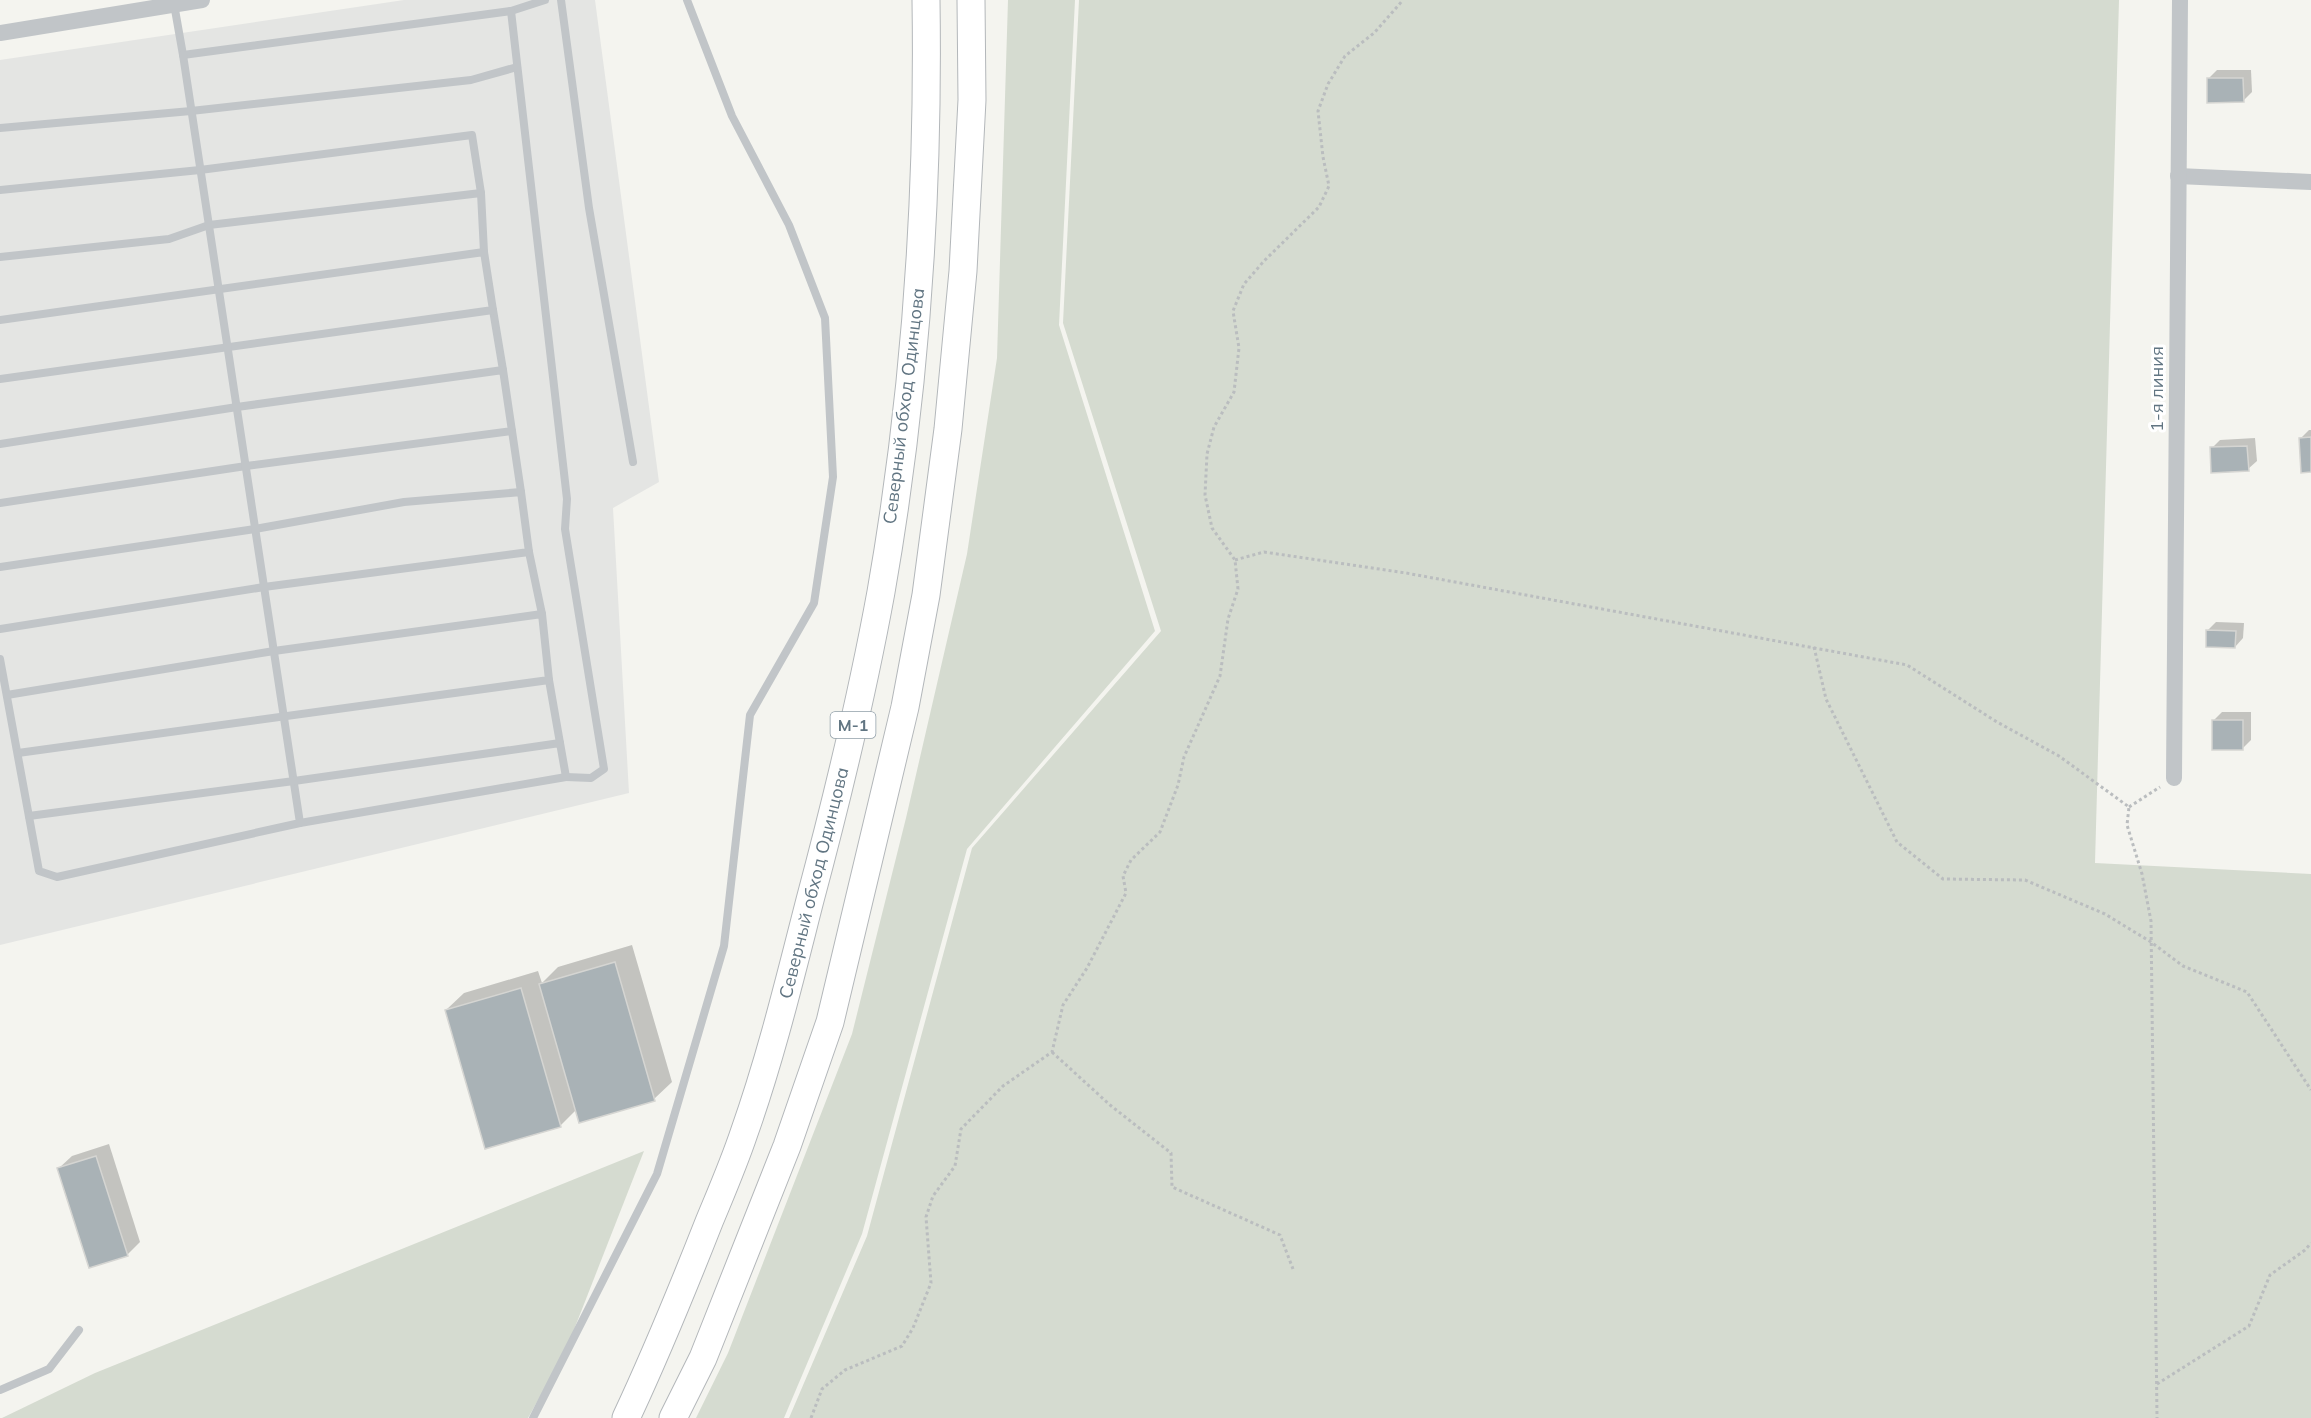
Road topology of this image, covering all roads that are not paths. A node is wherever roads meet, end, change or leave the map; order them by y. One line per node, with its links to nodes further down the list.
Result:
1 (197, 0): 8 (street)
2 (545, 0): 9 (lane)
3 (561, 0): 32 (lane)
4 (687, 0): 56 (lane)
5 (926, 0): 57 (highway, Северный обход Одинцова / М-1)
6 (971, 0): 58 (highway, М-1)
7 (2180, 0): 16 (street, 1-я линия)
8 (174, 4): 10 (street); 11 (lane)
9 (511, 11): 11 (lane); 12 (lane)
10 (0, 33)
11 (183, 55): 13 (lane)
12 (517, 67): 13 (lane); 49 (lane)
13 (191, 111): 14 (lane); 15 (lane)
14 (0, 128)
15 (200, 170): 18 (lane); 19 (lane); 20 (lane)
16 (2178, 176): 17 (street); 50 (street, 1-я линия)
17 (2311, 182)
18 (0, 190)
19 (481, 193): 20 (lane); 21 (lane)
20 (209, 225): 22 (lane); 23 (lane)
21 (484, 252): 23 (lane); 24 (lane)
22 (0, 257)
23 (219, 288): 25 (lane); 26 (lane)
24 (494, 310): 26 (lane); 27 (lane)
25 (0, 320)
26 (228, 347): 28 (lane); 29 (lane)
27 (503, 370): 29 (lane); 30 (lane)
28 (0, 379)
29 (237, 407): 31 (lane); 33 (lane)
30 (512, 431): 33 (lane); 34 (lane)
31 (0, 444)
32 (633, 462)
33 (246, 466): 35 (lane); 36 (lane)
34 (521, 492): 36 (lane); 37 (lane)
35 (0, 503)
36 (255, 529): 38 (lane); 39 (lane)
37 (529, 552): 39 (lane); 40 (lane)
38 (0, 567)
39 (264, 586): 41 (lane); 42 (lane)
40 (542, 614): 42 (lane); 44 (lane)
41 (0, 630)
42 (274, 651): 45 (lane); 46 (lane)
43 (0, 659): 45 (lane)
44 (549, 680): 46 (lane); 47 (lane)
45 (7, 695): 48 (lane)
46 (284, 717): 48 (lane); 51 (lane)
47 (560, 743): 49 (lane); 51 (lane)
48 (18, 753): 52 (lane)
49 (566, 777): 53 (lane)
50 (2174, 778)
51 (294, 781): 52 (lane); 53 (lane)
52 (29, 816): 53 (lane)
53 (300, 823)
54 (79, 1330): 55 (lane)
55 (0, 1390)
56 (533, 1418)
57 (626, 1418)
58 (673, 1418)

